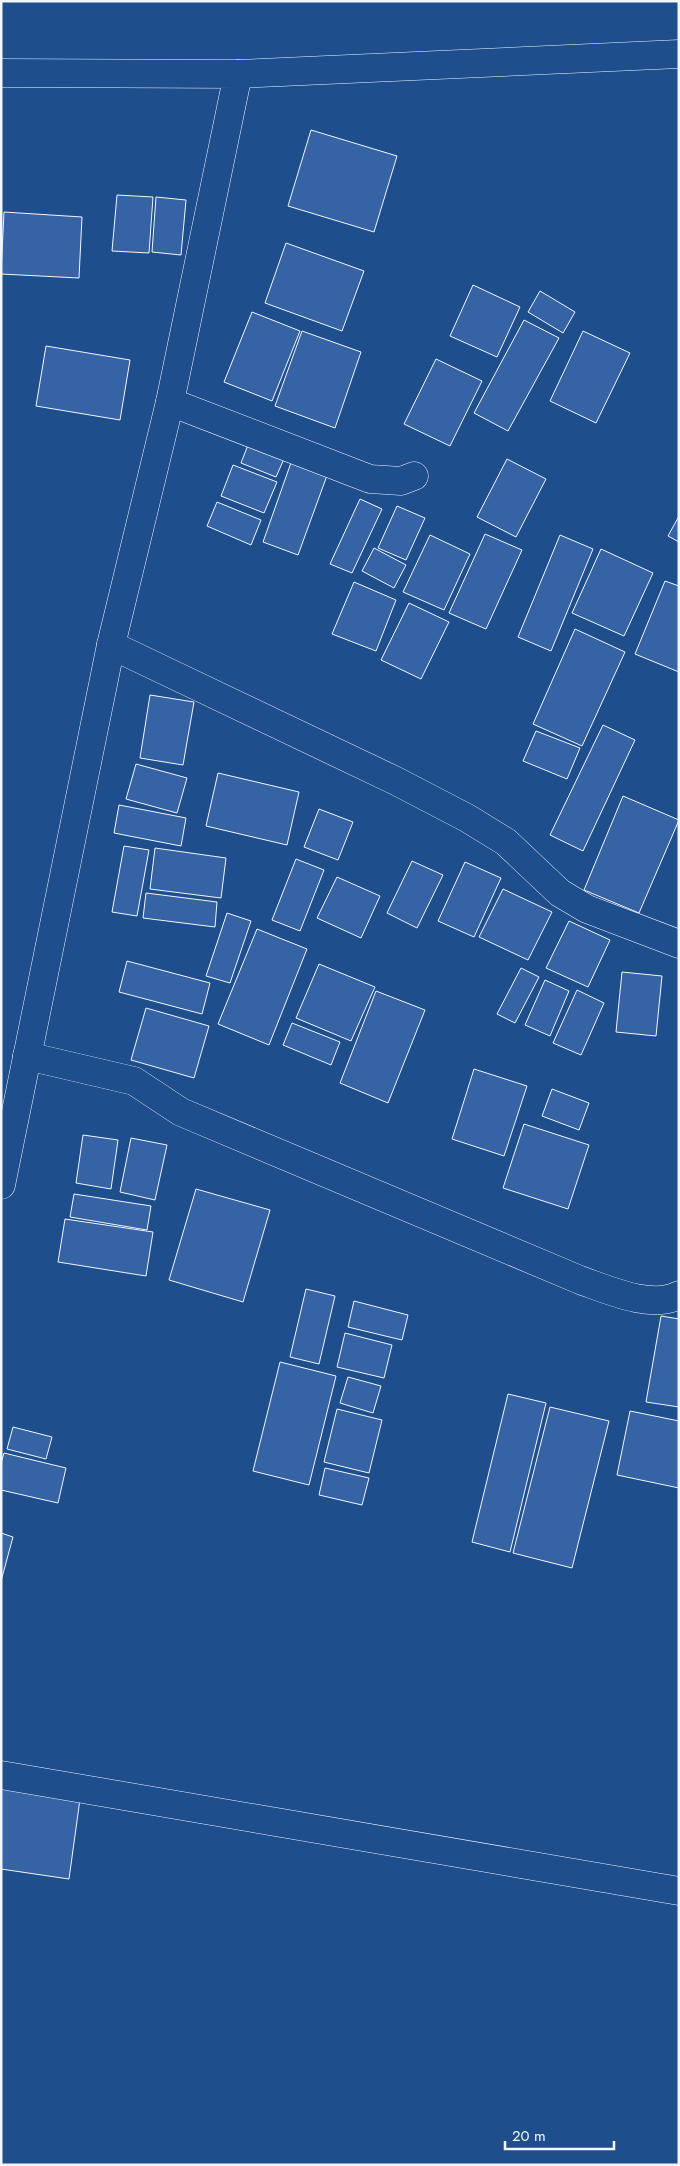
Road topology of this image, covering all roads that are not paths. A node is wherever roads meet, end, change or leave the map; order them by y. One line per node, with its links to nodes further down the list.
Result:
1 (679, 54): 3 (street)
2 (1, 73): 3 (street)
3 (238, 74): 4 (street)
4 (170, 402): 5 (street); 6 (street)
5 (414, 476)
6 (111, 645): 7 (street); 8 (street)
7 (679, 944)
8 (27, 1056): 9 (street); 10 (street)
9 (1, 1185)
10 (679, 1295)
11 (1, 1775): 12 (street)
12 (679, 1891)

